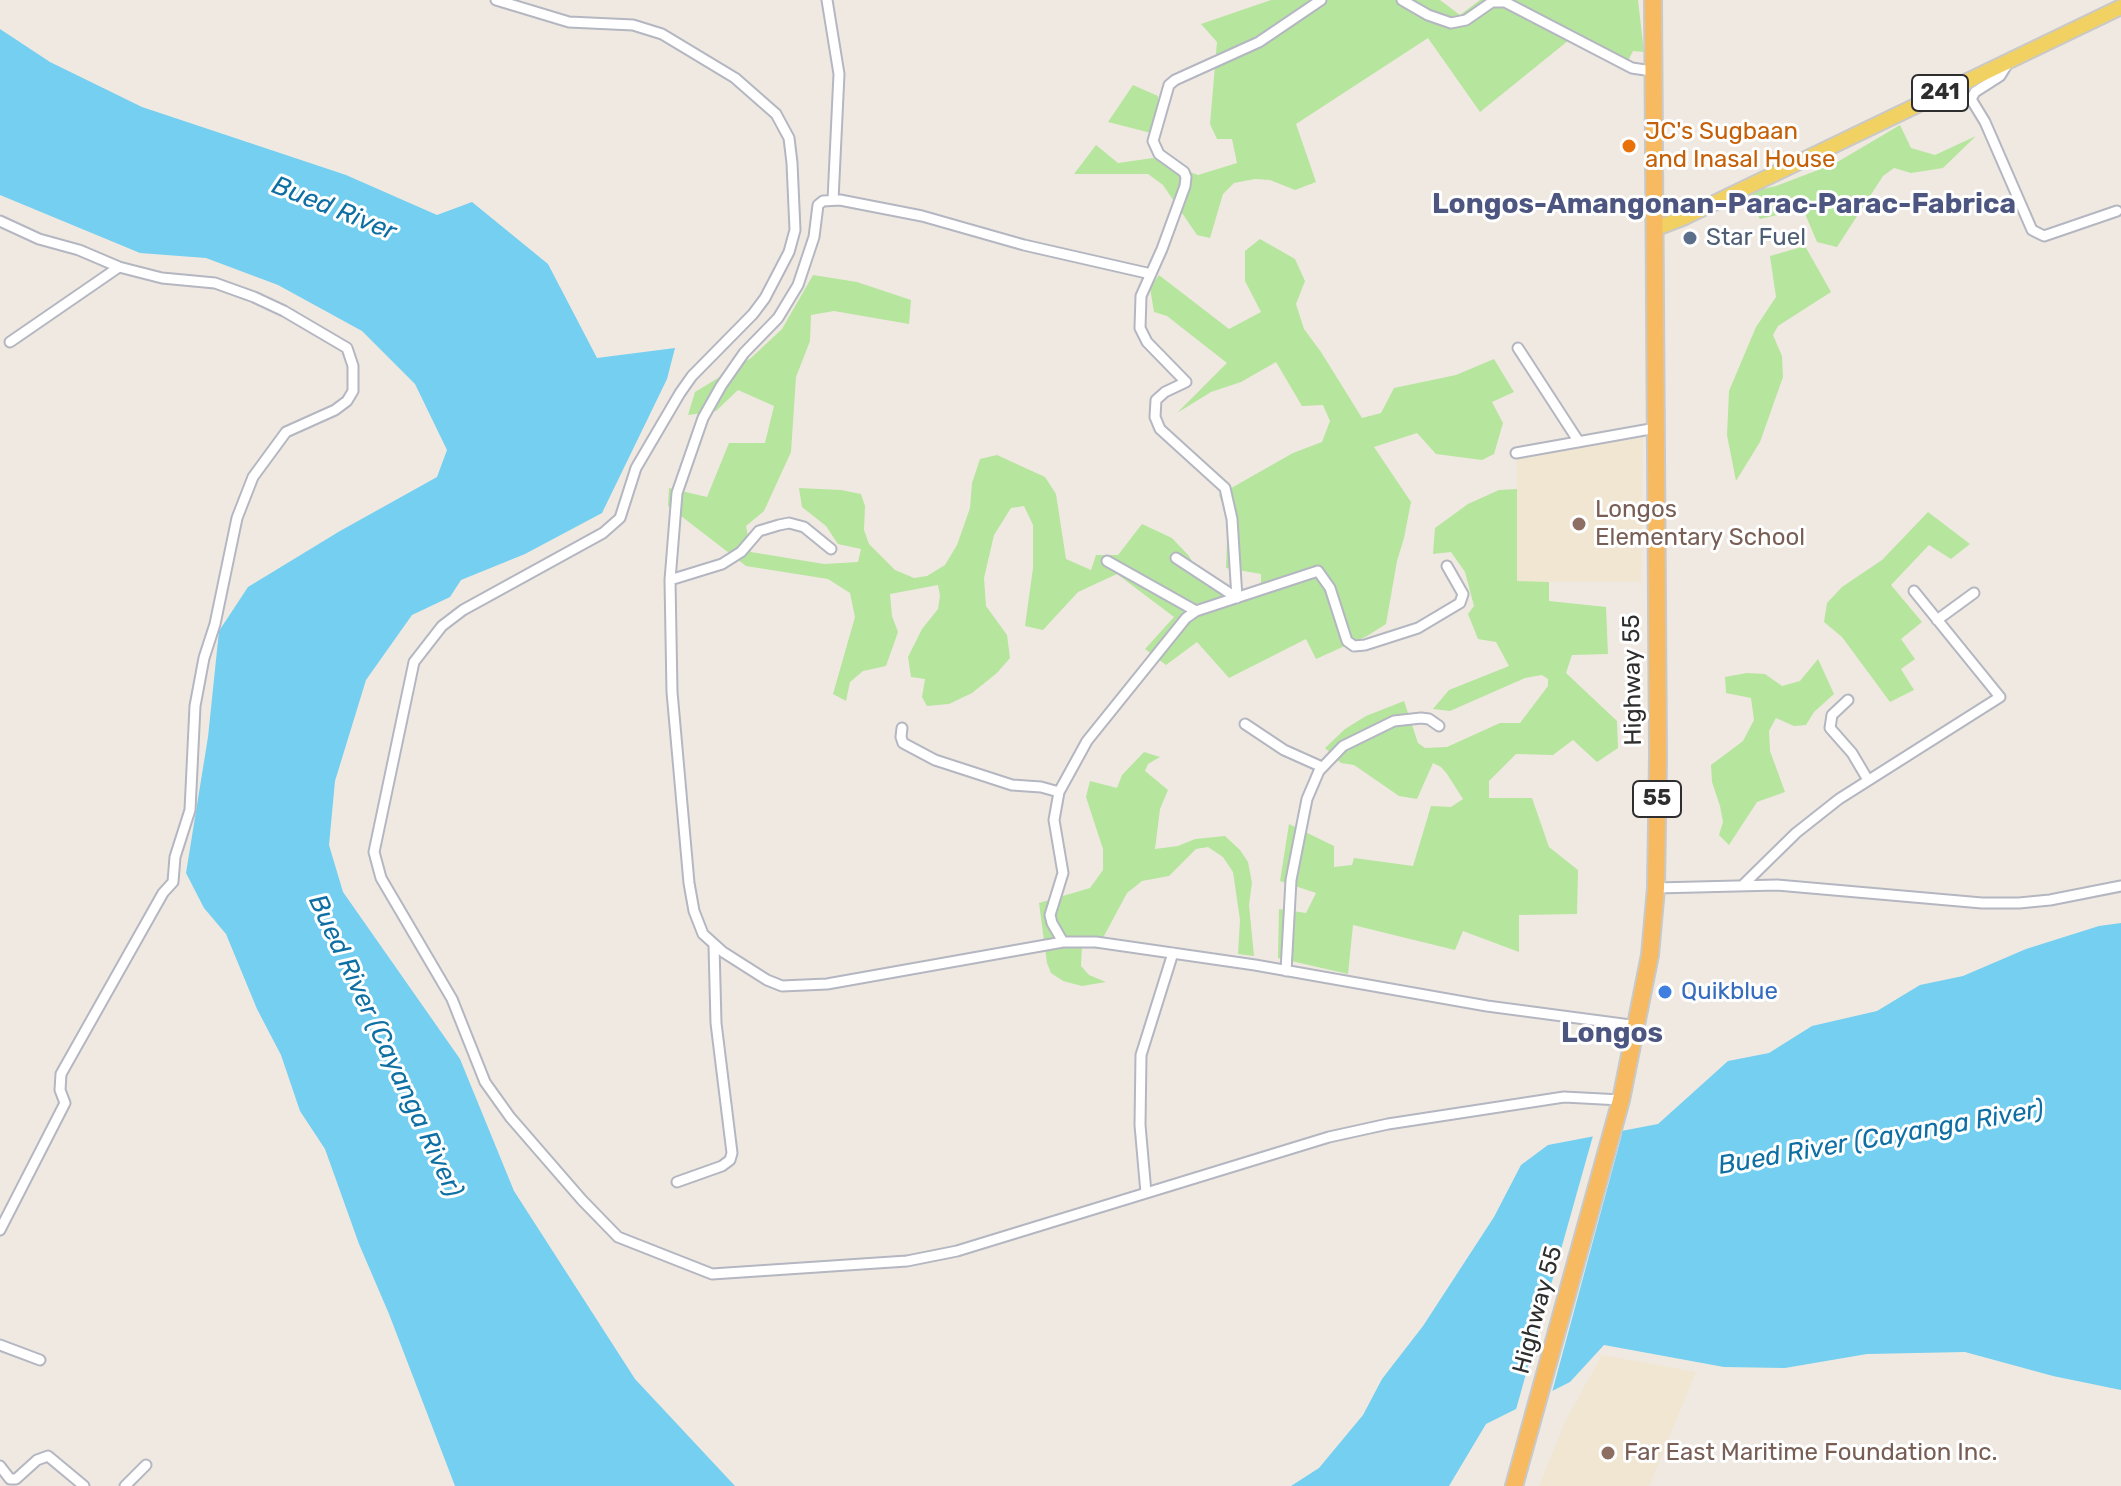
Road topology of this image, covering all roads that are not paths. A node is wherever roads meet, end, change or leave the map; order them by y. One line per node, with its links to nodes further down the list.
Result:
1 (496, 0): 47 (street)
2 (827, 0): 9 (street)
3 (1321, 0): 14 (street)
4 (1402, 0): 8 (street)
5 (1653, 0): 8 (highway, Highway 55 / 55)
6 (2121, 7): 7 (main road, 241)
7 (2010, 60): 10 (street); 12 (main road, 241)
8 (1642, 69): 12 (highway, Highway 55 / 55)
9 (833, 200): 14 (street); 24 (street)
10 (2117, 211)
11 (0, 221): 13 (street)
12 (1654, 229): 17 (highway, Highway 55 / 55)
13 (119, 267): 15 (street); 48 (street)
14 (1151, 274): 27 (street)
15 (10, 342)
16 (1518, 348): 18 (street)
17 (1656, 428): 18 (street); 39 (highway, Highway 55 / 55)
18 (1579, 442): 19 (street)
19 (1516, 453)
20 (831, 549): 24 (street)
21 (1176, 558): 27 (street)
22 (1107, 561): 28 (street)
23 (1447, 566): 27 (street)
24 (670, 580): 41 (street)
25 (1914, 591): 29 (street)
26 (1974, 593): 29 (street)
27 (1237, 598): 28 (street)
28 (1196, 611): 36 (street)
29 (1937, 620): 35 (street)
30 (1848, 700): 35 (street)
31 (1245, 724): 34 (street)
32 (1439, 726): 34 (street)
33 (902, 728): 36 (street)
34 (1322, 767): 43 (street)
35 (1868, 780): 37 (street)
36 (1059, 792): 40 (street)
37 (1743, 885): 38 (street); 39 (street)
38 (2121, 886)
39 (1656, 888): 44 (highway, Highway 55 / 55)
40 (1063, 942): 41 (street); 42 (street)
41 (714, 946): 46 (street)
42 (1173, 953): 43 (street); 47 (street)
43 (1286, 971): 44 (street)
44 (1638, 1026): 45 (highway, Highway 55 / 55)
45 (1621, 1100): 47 (street); 55 (highway, Highway 55 / 55)
46 (677, 1182)
47 (1146, 1193)
48 (0, 1230)
49 (0, 1345): 50 (street)
50 (40, 1360)
51 (146, 1465): 54 (street)
52 (0, 1466): 53 (street)
53 (84, 1486)
54 (125, 1486)
55 (1514, 1486)

